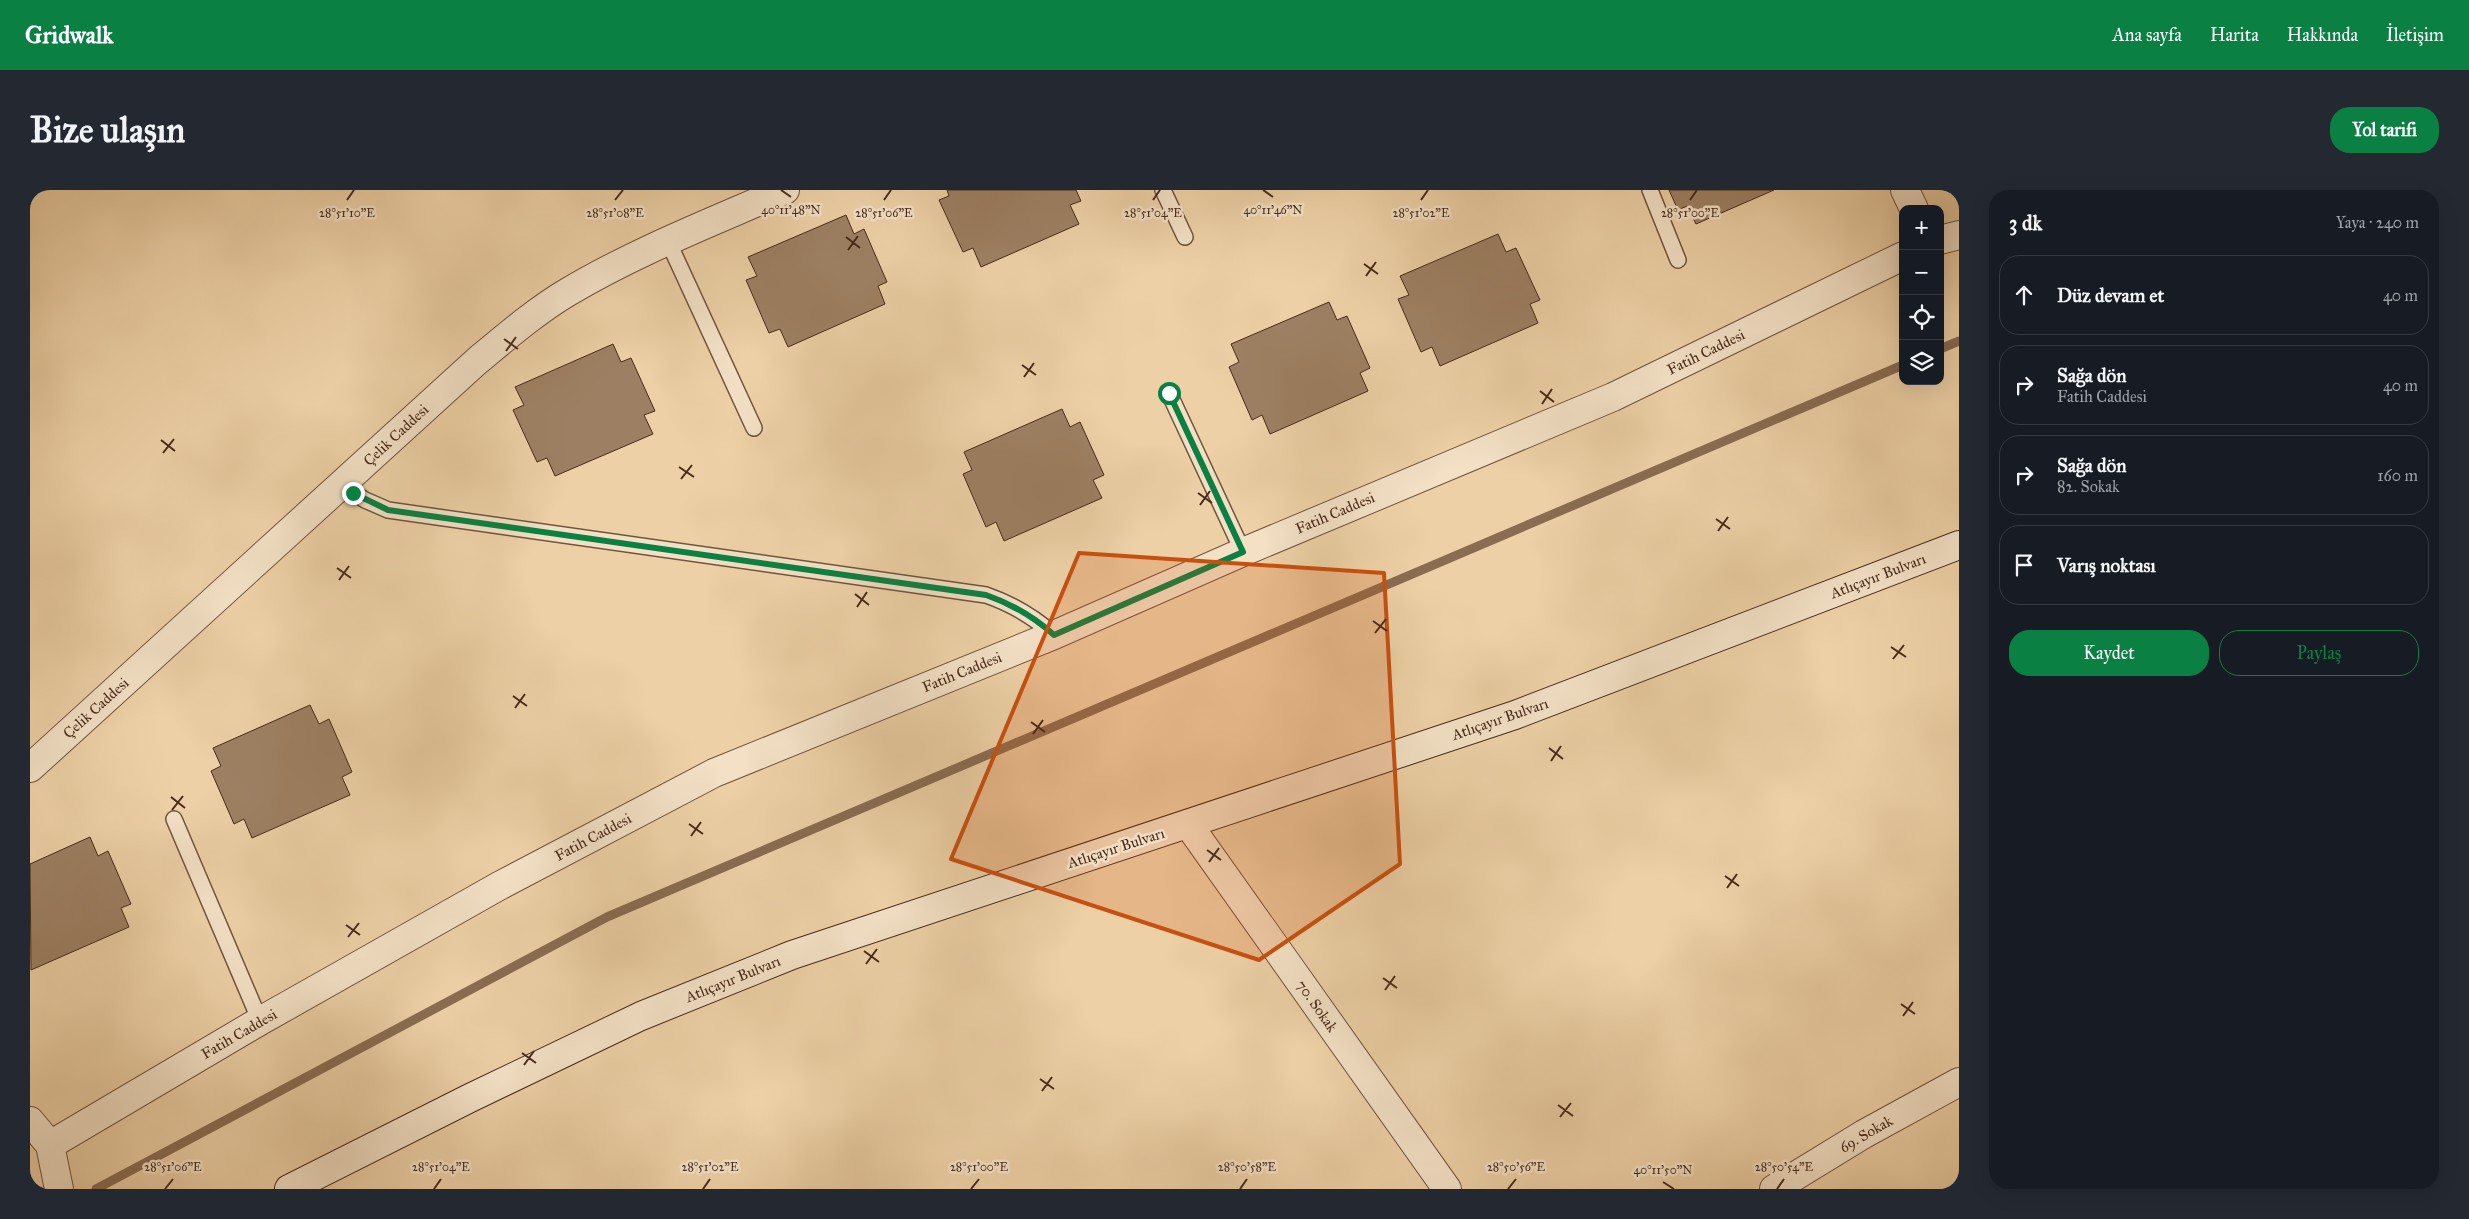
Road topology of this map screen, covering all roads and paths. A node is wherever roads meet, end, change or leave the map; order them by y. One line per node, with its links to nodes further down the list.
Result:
1 (785, 190): 9 (street, Çelik Caddesi)
2 (1163, 190): 7 (lane)
3 (1650, 190): 11 (lane)
4 (1905, 190): 5 (street)
5 (1912, 205)
6 (1959, 234): 8 (street)
7 (1185, 237)
8 (1944, 239)
9 (668, 241): 13 (lane); 14 (street, Çelik Caddesi)
10 (1899, 258): 16 (street, Fatih Caddesi)
11 (1678, 260)
12 (1169, 393): 16 (lane)
13 (754, 428)
14 (342, 485): 17 (lane); 18 (street, Çelik Caddesi)
15 (1959, 545): 20 (street, Atlıçayır Bulvarı)
16 (1243, 552): 17 (street, Fatih Caddesi)
17 (1054, 635): 21 (street, Fatih Caddesi)
18 (30, 768)
19 (174, 819): 21 (lane)
20 (1188, 824): 26 (street, Atlıçayır Bulvarı); 27 (street, 70. Sokak)
21 (260, 1021): 24 (street, Fatih Caddesi)
22 (1959, 1082): 28 (street, 69. Sokak)
23 (30, 1121): 24 (street)
24 (50, 1145): 25 (street)
25 (58, 1189)
26 (289, 1189)
27 (1447, 1189)
28 (1774, 1189)

